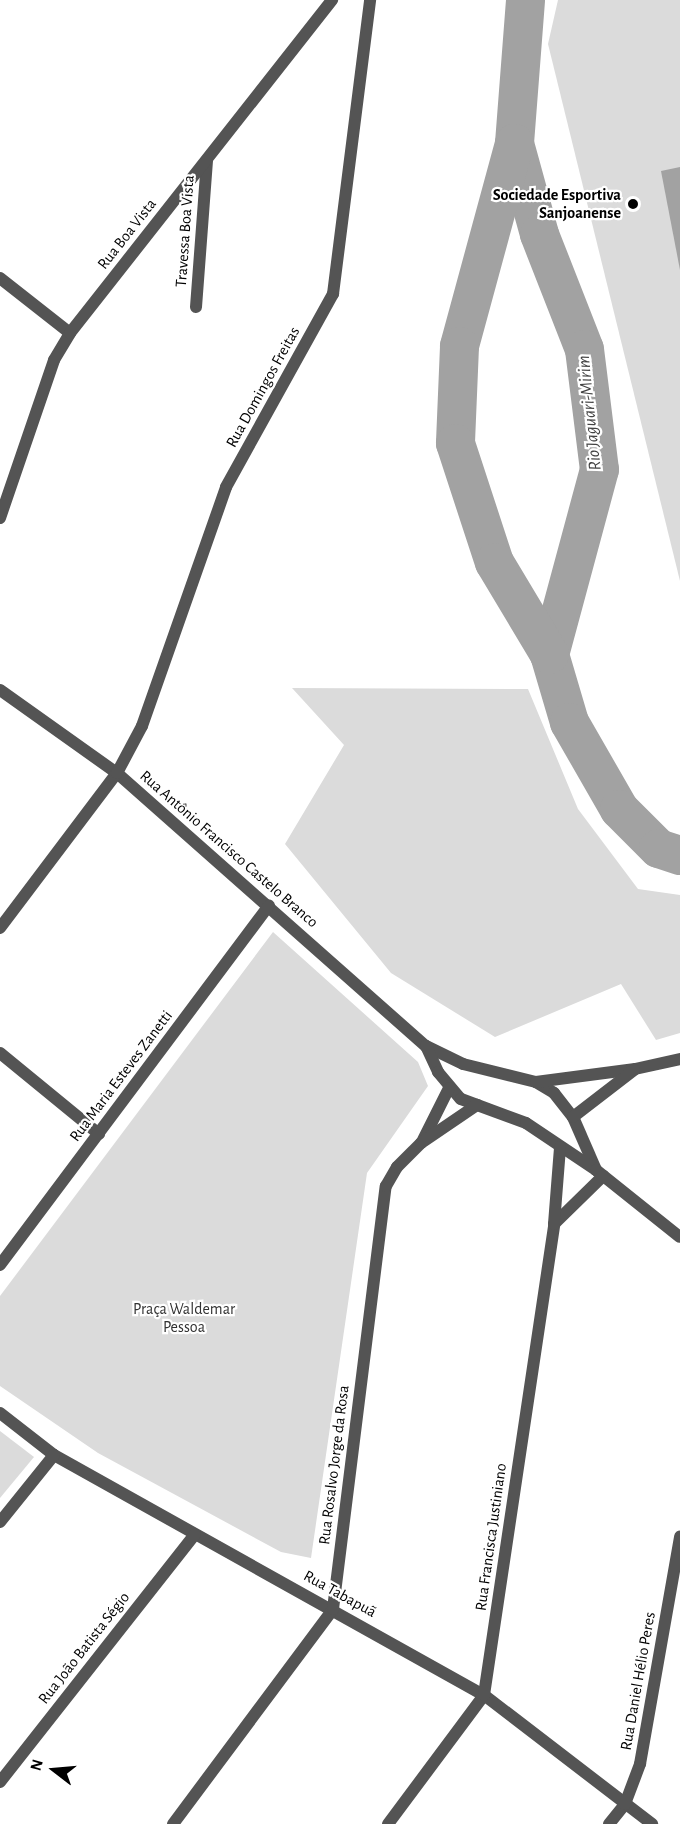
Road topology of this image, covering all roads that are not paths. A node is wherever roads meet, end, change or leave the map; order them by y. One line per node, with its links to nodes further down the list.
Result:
1 (332, 0): 3 (street, Rua Boa Vista)
2 (370, 0): 9 (street, Rua Domingos Freitas)
3 (207, 158): 5 (street, Travessa Boa Vista); 6 (street, Rua Boa Vista)
4 (0, 278): 6 (street)
5 (196, 307)
6 (70, 333): 7 (street, Rua Boa Vista)
7 (0, 518)
8 (0, 690): 9 (street, Rua Antônio Francisco Castelo Branco)
9 (117, 773): 10 (street, Rua Antônio Francisco Castelo Branco); 11 (street, Rua Domingos Freitas)
10 (269, 906): 12 (street, Rua Antônio Francisco Castelo Branco); 20 (street, Rua Maria Esteves Zanetti)
11 (0, 928)
12 (426, 1046): 16 (street, Rua Antônio Francisco Castelo Branco); 17 (street, Rua Antônio Francisco Castelo Branco)
13 (0, 1053): 20 (street)
14 (680, 1059): 15 (street)
15 (635, 1069): 16 (street); 19 (street)
16 (536, 1082): 19 (street, Rua Antônio Francisco Castelo Branco)
17 (449, 1088): 18 (street, Rua Antônio Francisco Castelo Branco); 21 (street, Rua Rosalvo Jorge da Rosa)
18 (477, 1105): 21 (street, Rua Rosalvo Jorge da Rosa); 22 (street, Rua Antônio Francisco Castelo Branco)
19 (573, 1117): 23 (street, Rua Antônio Francisco Castelo Branco)
20 (99, 1134): 26 (street, Rua Maria Esteves Zanetti)
21 (421, 1143): 32 (street, Rua Rosalvo Jorge da Rosa)
22 (560, 1147): 23 (street, Rua Antônio Francisco Castelo Branco); 24 (street, Rua Francisca Justiniano)
23 (600, 1173): 24 (street); 25 (street, Rua Antônio Francisco Castelo Branco)
24 (554, 1224): 33 (street, Rua Francisca Justiniano)
25 (680, 1237)
26 (0, 1265)
27 (0, 1413): 28 (street, Rua Tabapuã)
28 (54, 1455): 29 (street); 30 (street, Rua Tabapuã)
29 (0, 1522)
30 (195, 1534): 32 (street, Rua Tabapuã); 34 (street, Rua João Batista Ségio)
31 (680, 1536): 35 (street, Rua Daniel Hélio Peres)
32 (333, 1609): 33 (street, Rua Tabapuã); 36 (street, Rua Rosalvo Jorge da Rosa)
33 (484, 1695): 35 (street, Rua Tabapuã); 37 (street, Rua Francisca Justiniano)
34 (0, 1782)
35 (625, 1804): 38 (street, Rua Daniel Hélio Peres); 39 (street, Rua Tabapuã)
36 (173, 1824)
37 (388, 1824)
38 (609, 1824)
39 (652, 1824)

